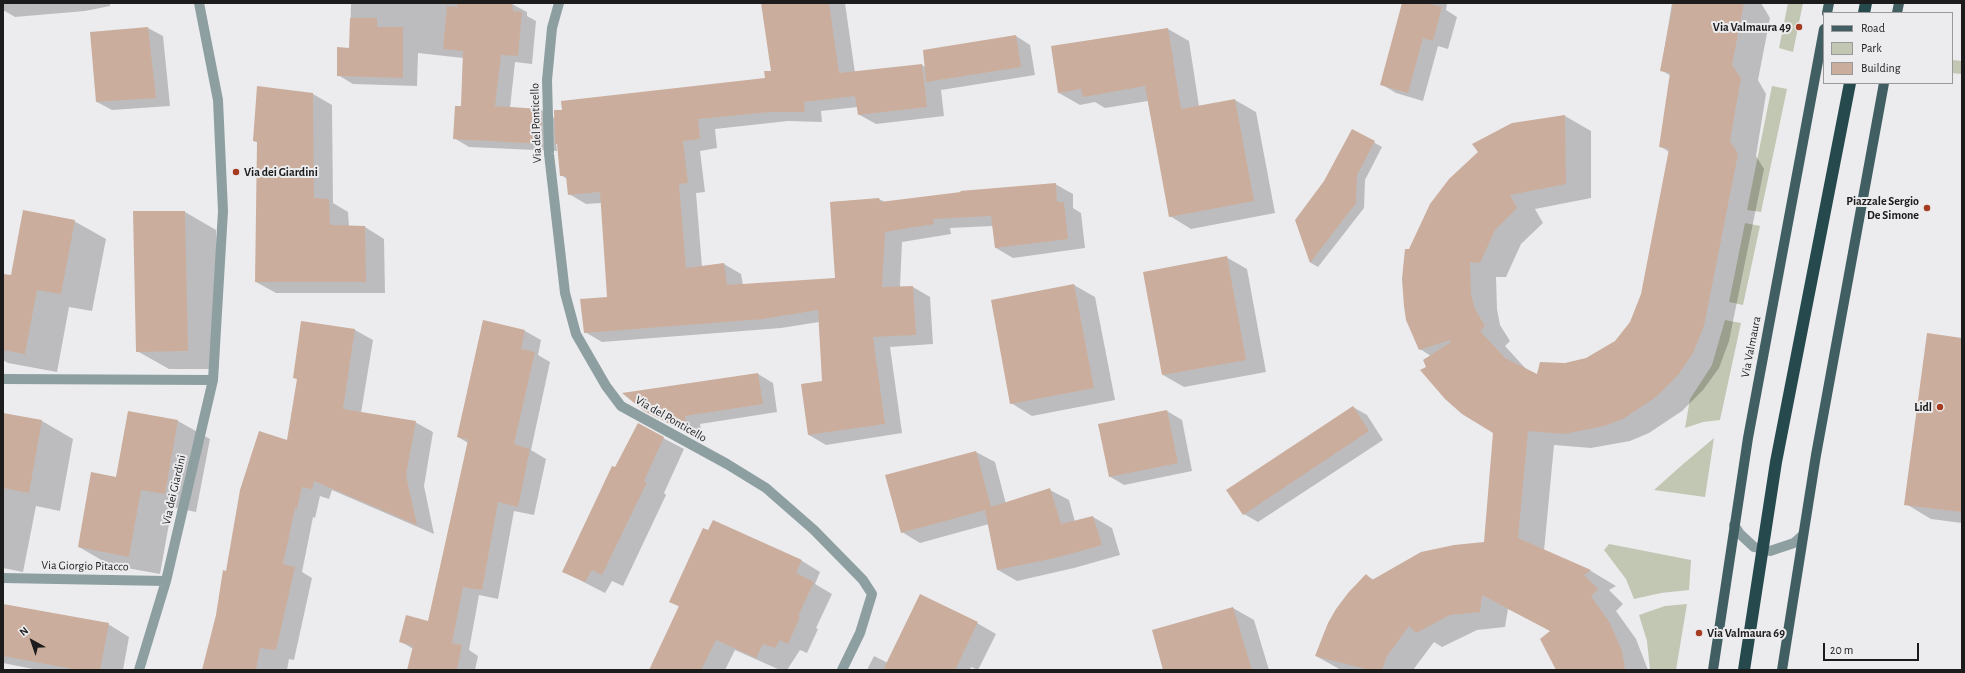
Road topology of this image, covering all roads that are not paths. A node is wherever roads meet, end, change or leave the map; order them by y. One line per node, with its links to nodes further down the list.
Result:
1 (198, 3): 7 (street, Via dei Giardini)
2 (559, 3): 13 (street, Via del Ponticello)
3 (1823, 34): 8 (main road, Via Valmaura)
4 (1850, 84): 15 (highway)
5 (1884, 84): 9 (main road)
6 (3, 379): 7 (street)
7 (213, 380): 11 (street, Via dei Giardini)
8 (1734, 525): 9 (street); 14 (main road, Via Valmaura)
9 (1803, 535): 16 (main road)
10 (3, 578): 11 (street, Via Giorgio Pitacco)
11 (166, 581): 12 (street, Via dei Giardini)
12 (139, 670)
13 (842, 670)
14 (1713, 670)
15 (1744, 670)
16 (1782, 670)

